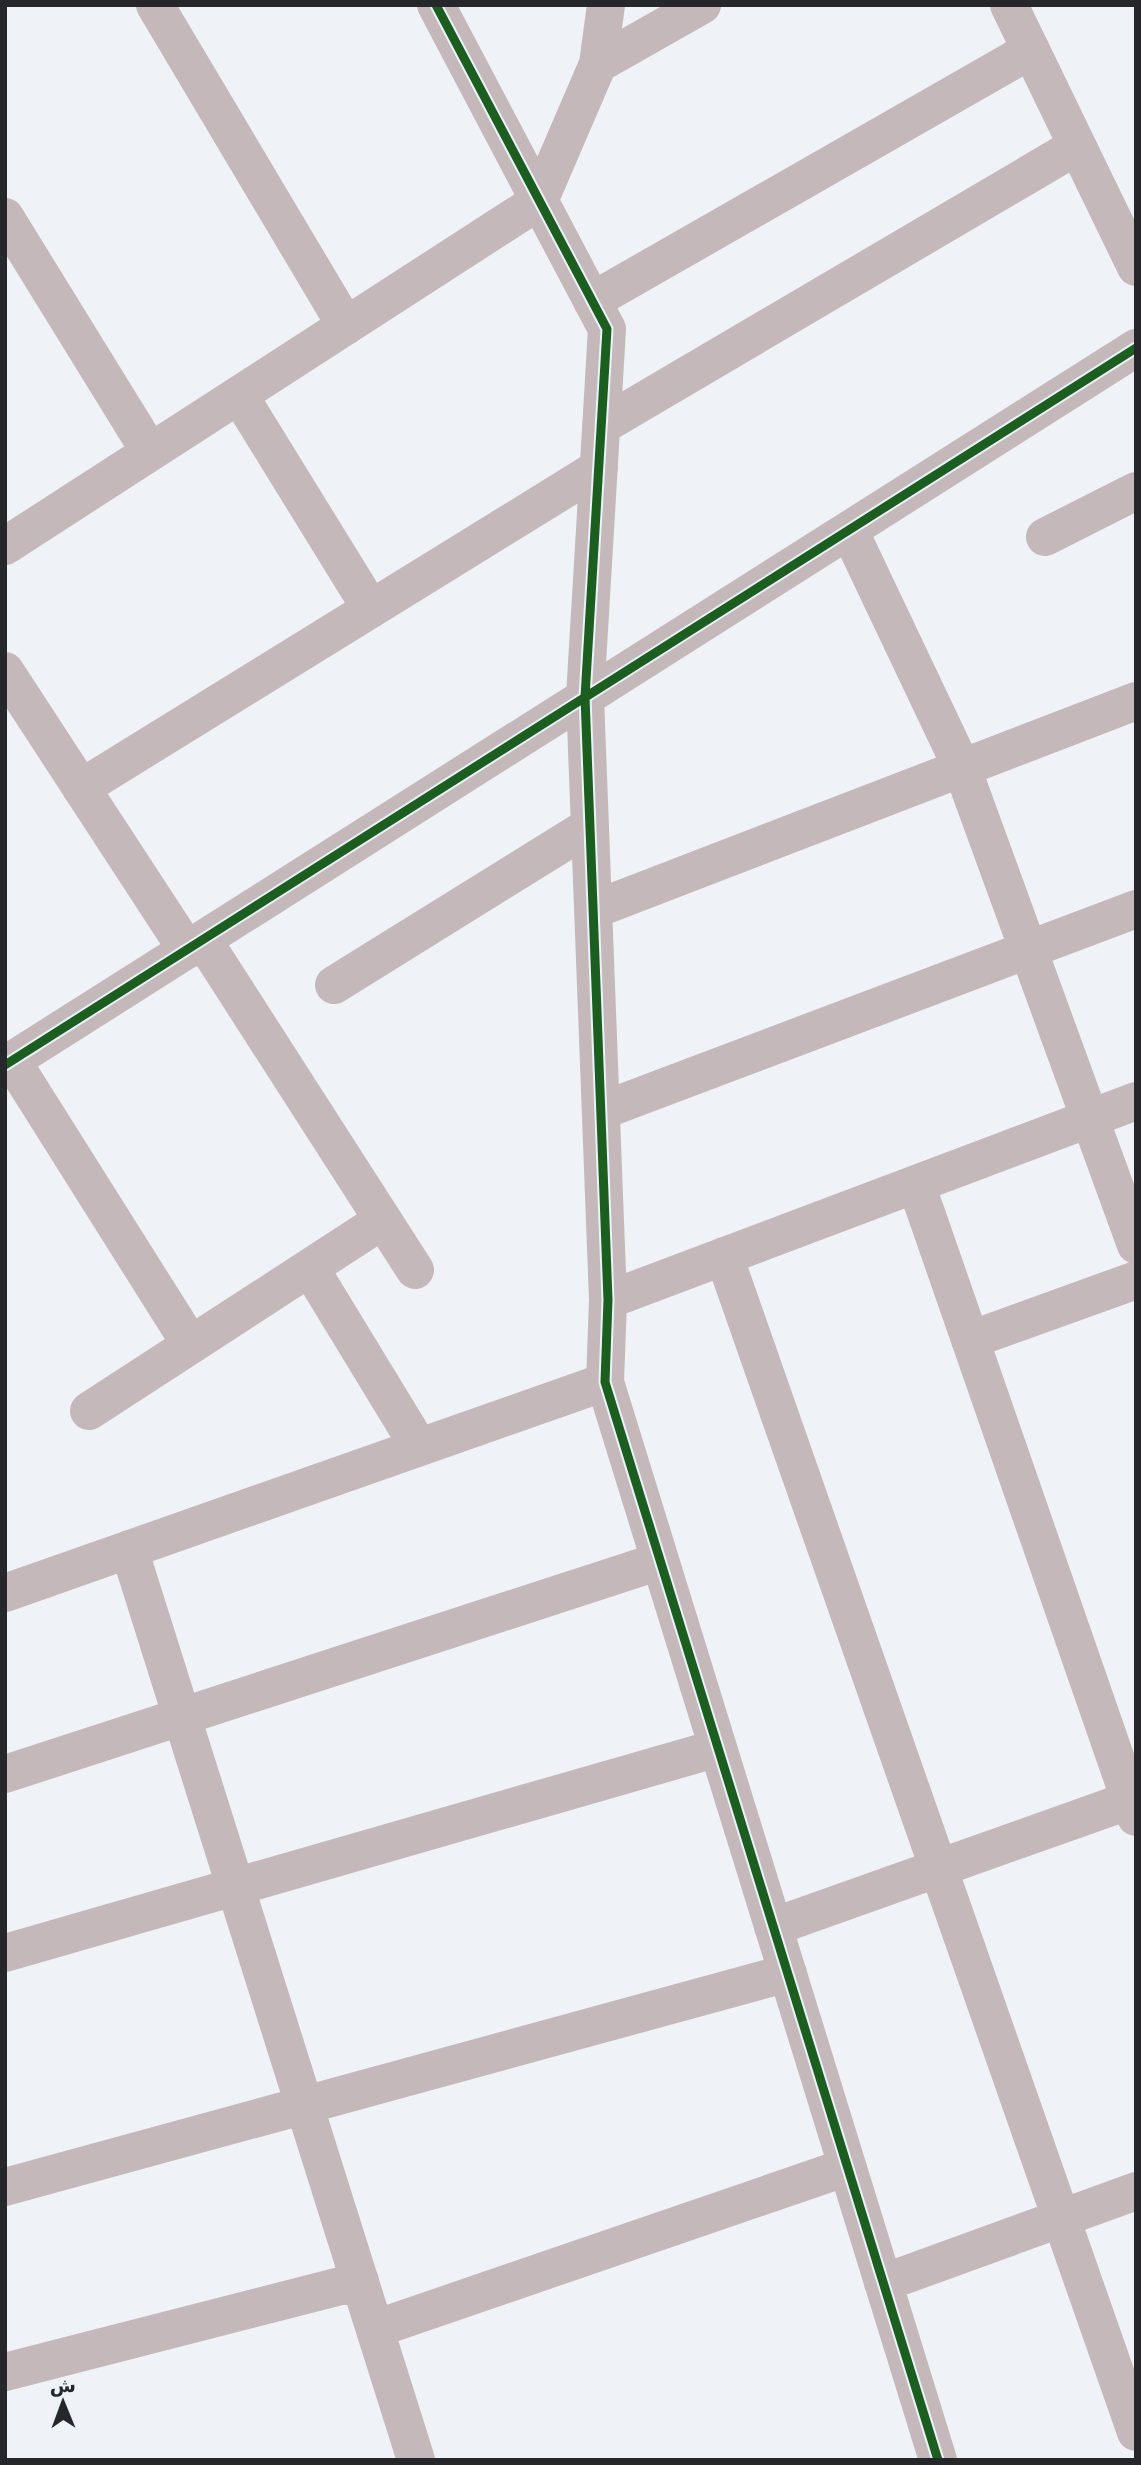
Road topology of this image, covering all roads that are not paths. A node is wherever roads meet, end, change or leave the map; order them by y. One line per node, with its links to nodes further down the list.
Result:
1 (155, 5): 13 (street)
2 (436, 5): 9 (street)
3 (606, 5): 7 (street)
4 (702, 5): 7 (street)
5 (1009, 5): 6 (street)
6 (1031, 50): 8 (street); 12 (street)
7 (598, 64): 9 (street)
8 (1077, 146): 11 (street); 16 (street)
9 (539, 201): 12 (street); 13 (street)
10 (5, 217): 17 (street)
11 (1136, 267)
12 (592, 301): 16 (street)
13 (346, 326): 15 (street)
14 (1136, 348): 20 (street)
15 (239, 395): 17 (street); 23 (street)
16 (601, 426): 18 (street)
17 (150, 452): 22 (street)
18 (599, 468): 23 (street); 25 (street)
19 (1136, 491): 21 (street)
20 (849, 530): 25 (street); 27 (street)
21 (1045, 537)
22 (5, 546)
23 (371, 609): 28 (street)
24 (5, 671): 28 (street)
25 (585, 697): 29 (street); 32 (street)
26 (1136, 701): 27 (street)
27 (962, 768): 31 (street); 33 (street)
28 (81, 788): 32 (street)
29 (590, 826): 31 (street); 34 (street)
30 (1136, 909): 33 (street)
31 (593, 910): 37 (street)
32 (195, 945): 35 (street); 40 (street)
33 (1028, 950): 37 (street); 38 (street)
34 (334, 985)
35 (8, 1063): 48 (street)
36 (1136, 1101): 38 (street)
37 (601, 1111): 46 (street)
38 (1090, 1119): 39 (street); 41 (street)
39 (916, 1184): 42 (street); 47 (street)
40 (383, 1220): 43 (street); 44 (street)
41 (1136, 1245)
42 (724, 1256): 46 (street); 59 (street)
43 (310, 1268): 48 (street); 51 (street)
44 (415, 1270)
45 (1136, 1280): 47 (street)
46 (608, 1300): 49 (street)
47 (970, 1340): 58 (street)
48 (191, 1345): 50 (street)
49 (605, 1382): 51 (street); 53 (street)
50 (89, 1411)
51 (419, 1447): 52 (street)
52 (129, 1549): 54 (street); 55 (street)
53 (660, 1561): 55 (street); 56 (street)
54 (5, 1592)
55 (182, 1716): 57 (street); 60 (street)
56 (718, 1748): 60 (street); 61 (street)
57 (5, 1774)
58 (1134, 1805): 59 (street)
59 (938, 1868): 61 (street); 68 (street)
60 (236, 1887): 62 (street); 64 (street)
61 (773, 1927): 63 (street)
62 (5, 1953)
63 (788, 1973): 64 (street); 65 (street)
64 (304, 2105): 66 (street); 69 (street)
65 (847, 2167): 70 (street); 71 (street)
66 (5, 2187)
67 (1136, 2191): 68 (street)
68 (1061, 2218): 70 (street); 73 (street)
69 (360, 2281): 71 (street); 72 (street)
70 (883, 2283): 75 (street)
71 (375, 2329): 74 (street)
72 (5, 2372)
73 (1136, 2432)
74 (416, 2460)
75 (938, 2460)

